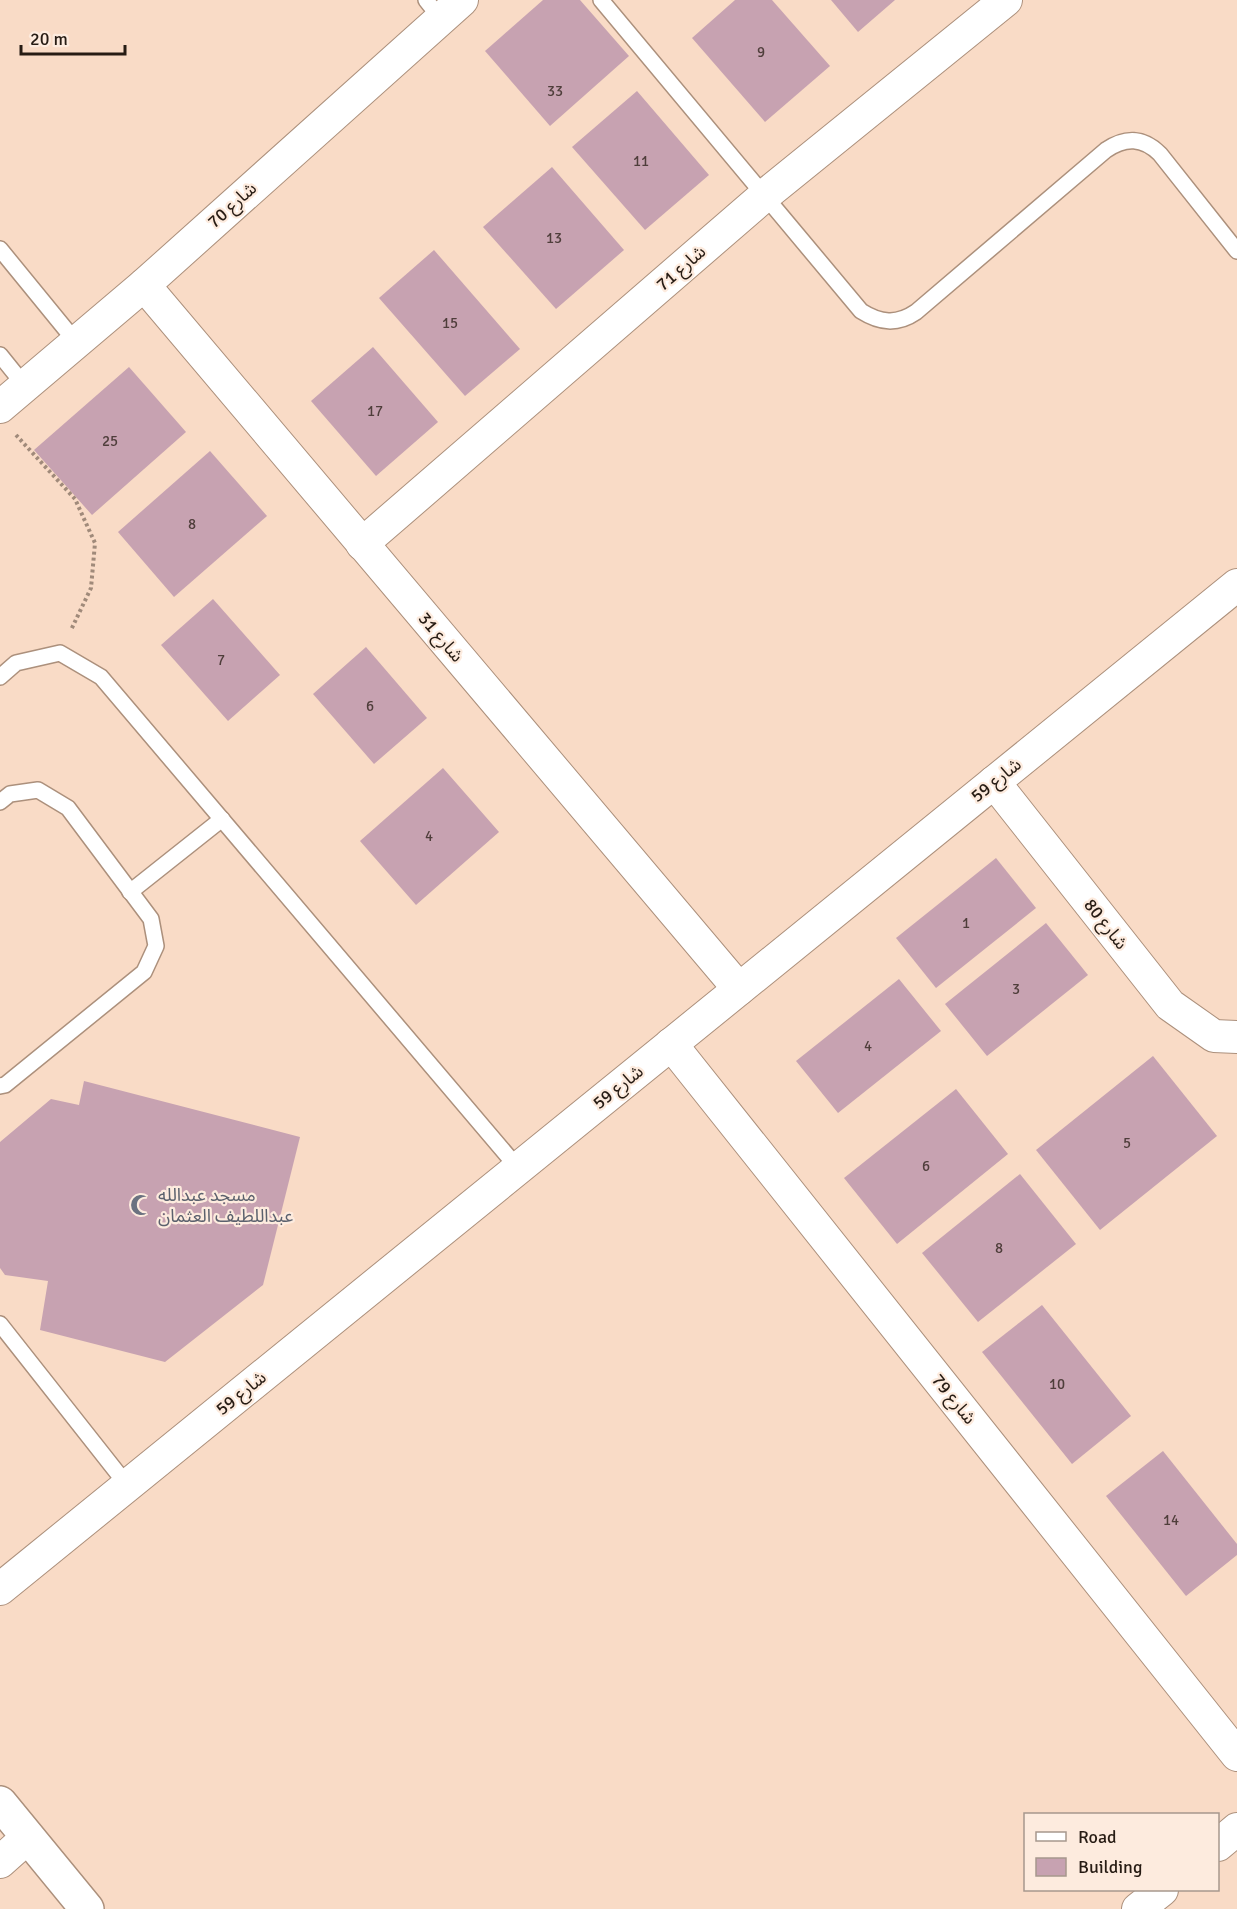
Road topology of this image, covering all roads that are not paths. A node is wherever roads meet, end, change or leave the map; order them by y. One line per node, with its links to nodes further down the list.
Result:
1 (601, 0): 4 (lane)
2 (1006, 0): 4 (street, شارع 71)
3 (443, 6): 7 (street, شارع 70)
4 (764, 196): 6 (lane); 12 (street, شارع 71)
5 (0, 249): 8 (lane)
6 (1237, 250)
7 (144, 285): 8 (street, شارع 70); 12 (street, شارع 31)
8 (76, 342): 10 (street, شارع 70)
9 (0, 355): 10 (lane)
10 (25, 386): 11 (street, شارع 70)
11 (7, 420)
12 (362, 544): 19 (street, شارع 31)
13 (1237, 585): 15 (street, شارع 59)
14 (0, 677): 17 (lane)
15 (994, 782): 19 (street, شارع 59); 20 (street, شارع 80)
16 (0, 802): 18 (lane)
17 (222, 819): 18 (lane); 23 (lane)
18 (130, 892): 22 (lane)
19 (739, 989): 21 (street, شارع 59)
20 (1237, 1037)
21 (671, 1044): 23 (street, شارع 59); 27 (street, شارع 79)
22 (0, 1086)
23 (518, 1168): 25 (street, شارع 59)
24 (0, 1324): 25 (lane)
25 (127, 1485): 26 (street, شارع 59)
26 (0, 1589)
27 (1237, 1755)
28 (0, 1803): 30 (street)
29 (1237, 1829): 31 (street)
30 (28, 1837): 32 (street); 34 (street)
31 (1219, 1844)
32 (0, 1862)
33 (1161, 1891): 35 (street)
34 (87, 1909)
35 (1138, 1909)

